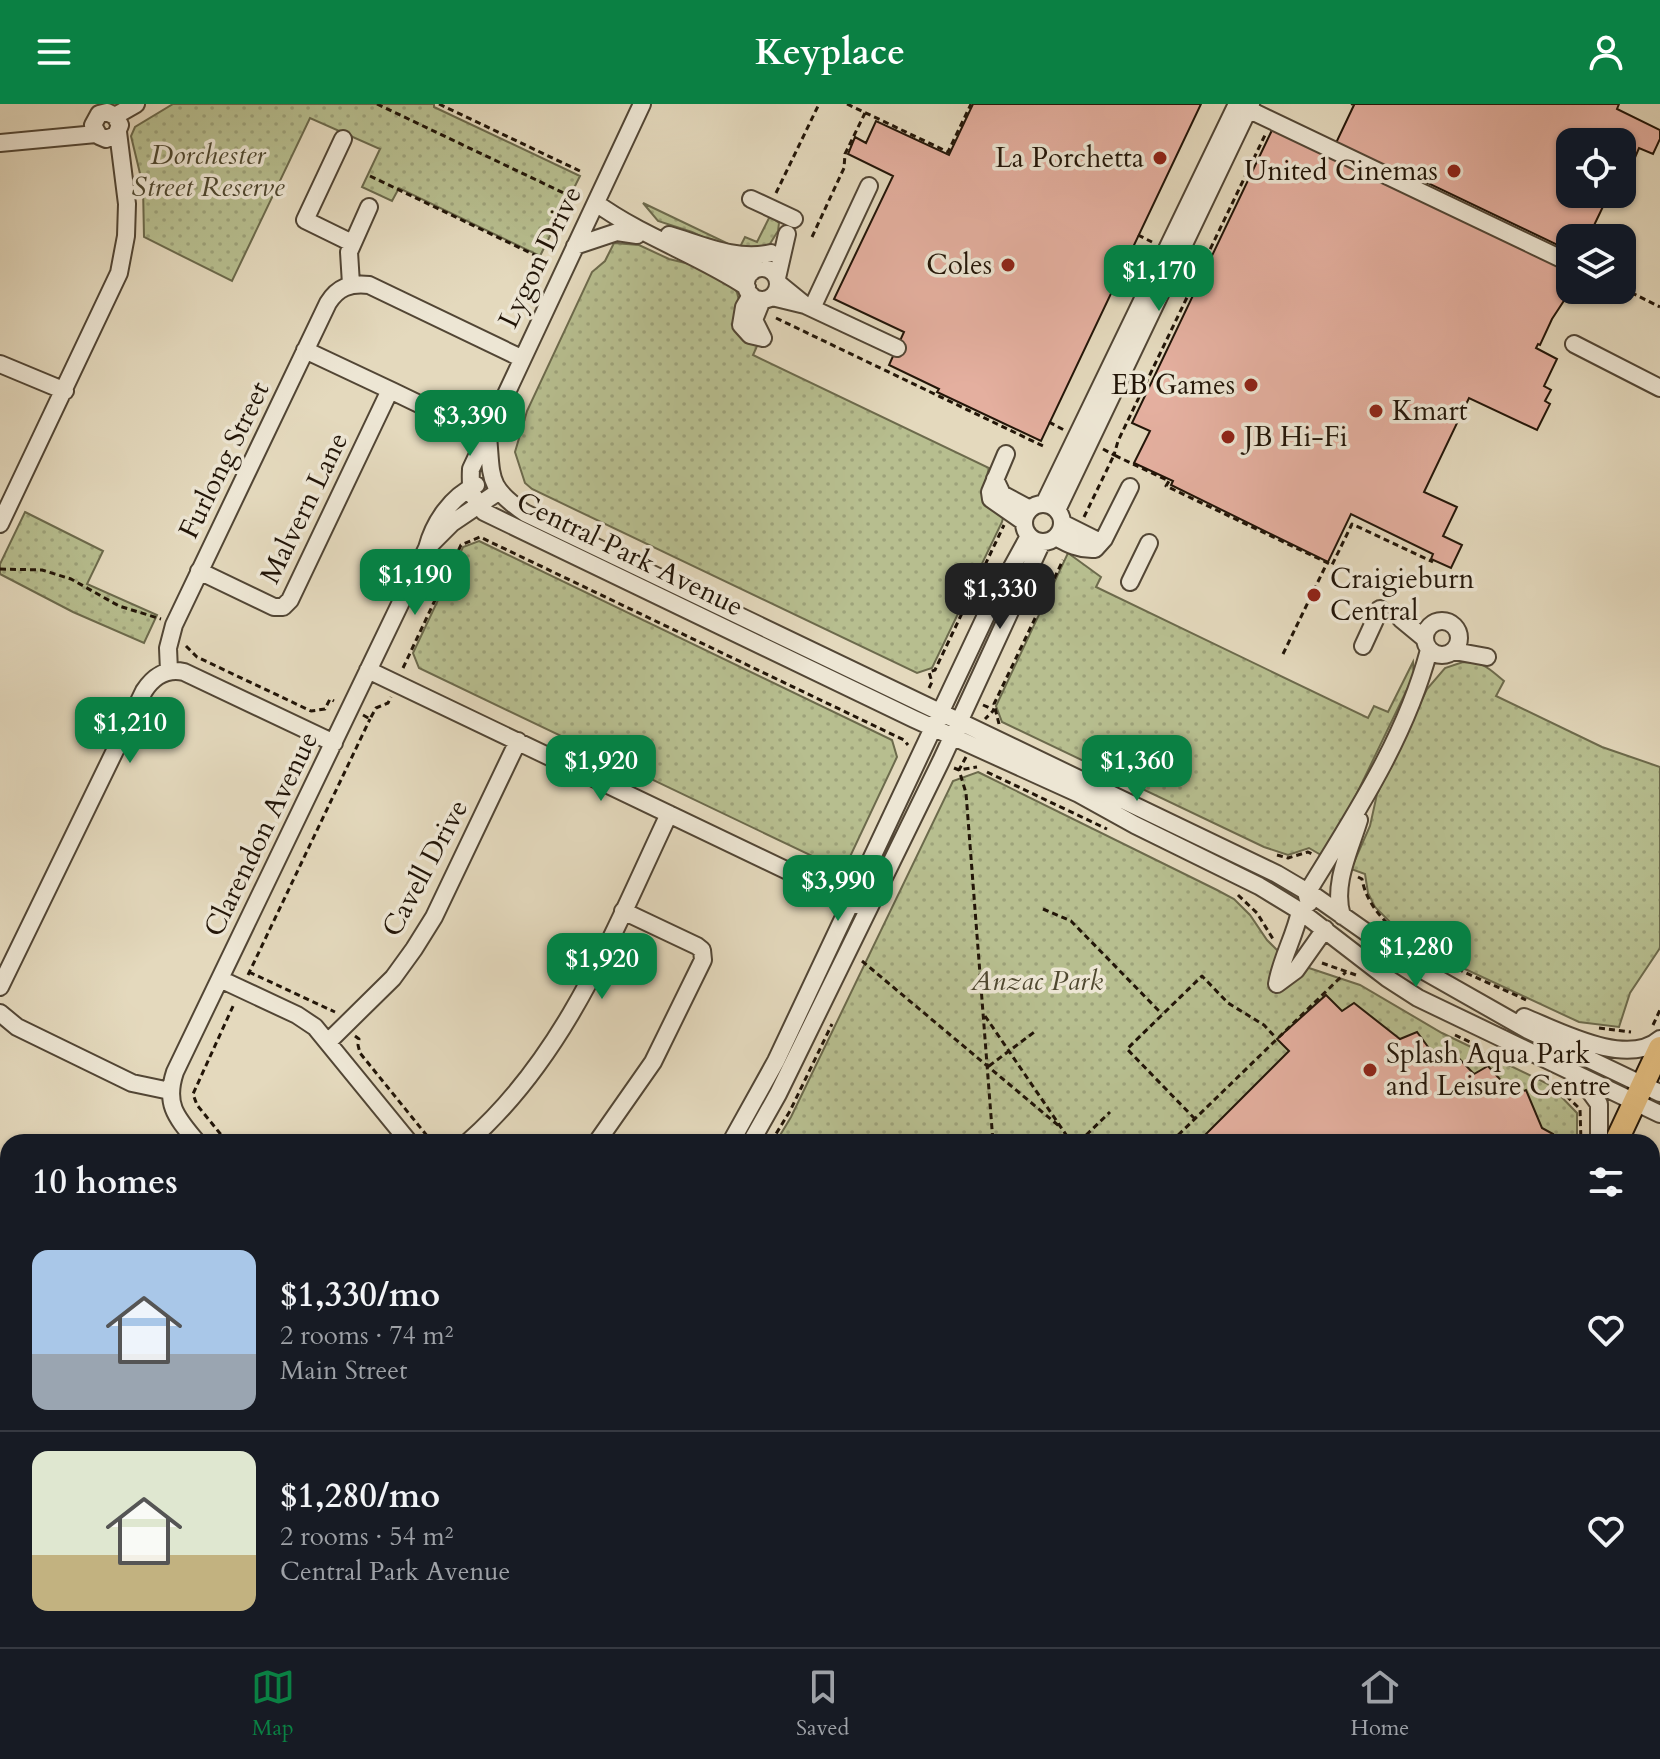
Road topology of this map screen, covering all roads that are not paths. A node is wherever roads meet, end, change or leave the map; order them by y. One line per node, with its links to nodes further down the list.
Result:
1 (136, 104): 5 (street)
2 (144, 104): 5 (street)
3 (642, 104): 10 (street, Lygon Drive)
4 (1243, 105): 17 (street); 37 (street)
5 (108, 128): 7 (street); 28 (street)
6 (343, 139): 14 (street)
7 (0, 143)
8 (869, 186): 20 (street)
9 (751, 199): 12 (street)
10 (596, 203): 13 (street); 15 (street, Lygon Drive)
11 (369, 207): 14 (street)
12 (794, 219)
13 (664, 237): 15 (street); 16 (street); 19 (street)
14 (352, 243): 18 (street)
15 (575, 246): 24 (street, Lygon Drive)
16 (771, 253): 19 (street); 19 (street)
17 (1556, 256)
18 (351, 284): 23 (street, Furlong Street); 24 (street)
19 (762, 285): 20 (street)
20 (809, 306): 22 (street)
21 (1574, 344): 26 (street)
22 (897, 348)
23 (305, 350): 27 (street); 40 (street, Furlong Street)
24 (521, 358): 30 (street, Lygon Drive)
25 (0, 364): 28 (street)
26 (1660, 388)
27 (390, 390): 29 (street); 40 (street, Malvern Lane)
28 (65, 391): 36 (street)
29 (444, 416)
30 (488, 434): 32 (street, Central Park Avenue); 34 (street)
31 (1006, 454): 37 (street)
32 (495, 485): 34 (street, Clarendon Avenue); 35 (street, Clarendon Avenue); 47 (street, Central Park Avenue)
33 (1130, 487): 37 (street)
34 (470, 488): 35 (street, Central Park Avenue); 39 (street, Clarendon Avenue)
35 (479, 505): 39 (street, Clarendon Avenue); 47 (street, Central Park Avenue)
36 (0, 524)
37 (1046, 525): 48 (street); 49 (street)
38 (1149, 543): 41 (street)
39 (427, 548): 45 (street, Clarendon Avenue)
40 (199, 571): 46 (street, Furlong Street)
41 (1130, 582)
42 (1380, 609): 44 (street)
43 (1439, 643): 52 (street)
44 (1363, 646)
45 (368, 670): 50 (street); 51 (street, Clarendon Avenue)
46 (169, 671): 51 (street); 62 (street)
47 (918, 712): 48 (street, Central Park Avenue)
48 (936, 720): 49 (street, Central Park Avenue); 55 (street)
49 (955, 729): 54 (street, Central Park Avenue); 56 (street); 58 (street, Central Park Avenue)
50 (518, 741): 53 (street); 67 (street, Cavell Drive)
51 (334, 743): 61 (street, Clarendon Avenue)
52 (1364, 803): 54 (street); 59 (street)
53 (669, 814): 55 (street); 57 (street)
54 (1309, 893): 59 (street, Central Park Avenue); 64 (street)
55 (851, 901): 56 (street); 77 (street)
56 (868, 909): 78 (street)
57 (623, 911): 75 (street); 76 (street)
58 (1300, 911): 60 (street, Central Park Avenue); 60 (street)
59 (1342, 916): 63 (street, Central Park Avenue)
60 (1325, 929): 64 (street, Central Park Avenue)
61 (220, 979): 67 (street); 70 (street, Clarendon Avenue)
62 (0, 987)
63 (1464, 992): 66 (street); 71 (street, Central Park Avenue)
64 (1447, 1012): 69 (street, Central Park Avenue)
65 (1, 1016): 70 (street)
66 (1660, 1039)
67 (328, 1042): 74 (street)
68 (1660, 1048): 71 (main road)
69 (1577, 1076): 71 (street, Central Park Avenue); 79 (street)
70 (170, 1091): 73 (street)
71 (1646, 1093): 72 (street, Central Park Avenue); 80 (main road)
72 (1660, 1114)
73 (191, 1134)
74 (403, 1134)
75 (476, 1134)
76 (603, 1134)
77 (735, 1134)
78 (756, 1134)
79 (1599, 1134)
80 (1621, 1134)

